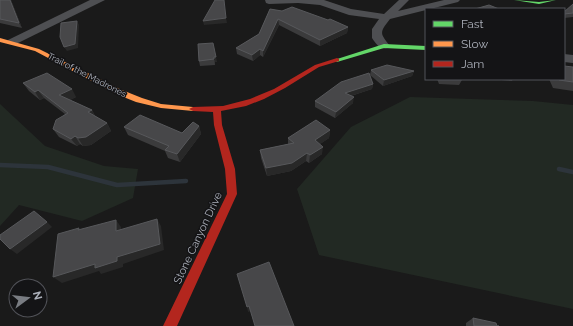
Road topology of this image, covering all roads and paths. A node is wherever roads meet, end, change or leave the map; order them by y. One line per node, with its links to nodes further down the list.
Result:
1 (100, 0): 9 (street)
2 (404, 0): 7 (street)
3 (455, 0): 7 (street)
4 (516, 0): 5 (street)
5 (554, 0)
6 (269, 1): 7 (street)
7 (386, 17): 10 (street)
8 (0, 40): 9 (street, Trail of the Madrones)
9 (12, 42): 12 (street, Trail of the Madrones)
10 (384, 46): 11 (street, Trail of the Madrones); 12 (street, Trail of the Madrones)
11 (425, 48)
12 (217, 109): 13 (street, Stone Canyon Drive)
13 (170, 326)

